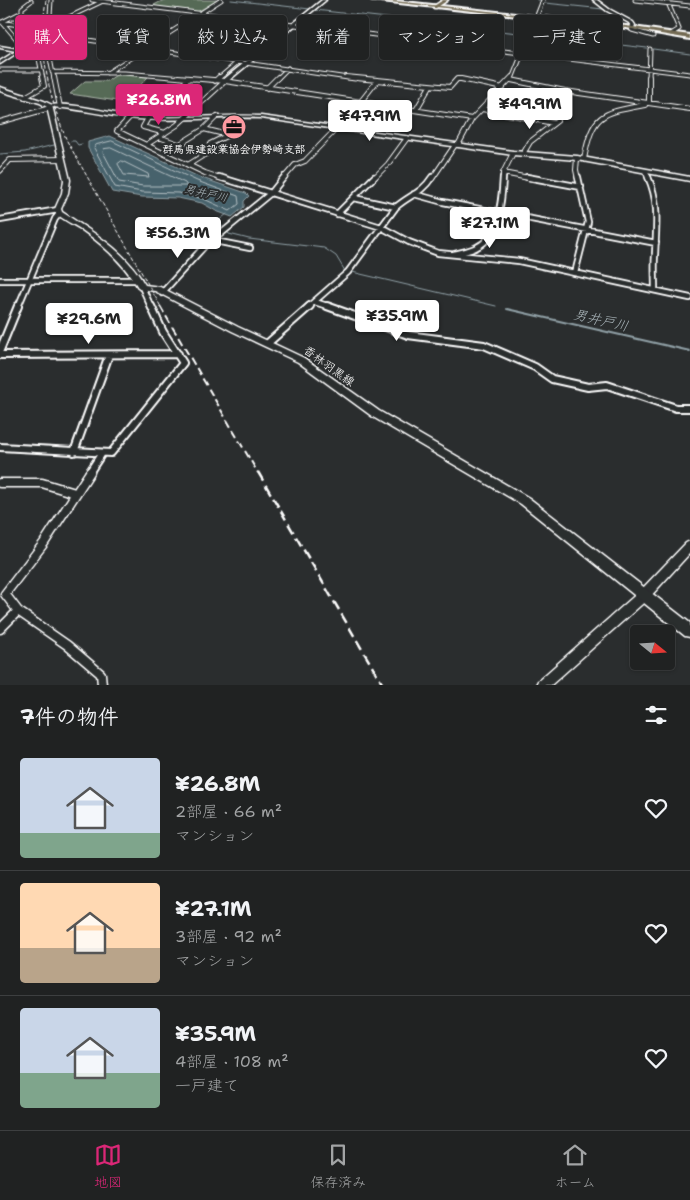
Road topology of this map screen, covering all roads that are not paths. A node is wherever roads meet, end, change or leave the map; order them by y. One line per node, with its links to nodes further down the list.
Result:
1 (51, 0): 18 (street)
2 (92, 0): 13 (street)
3 (221, 0): 17 (street)
4 (324, 0): 26 (street)
5 (374, 0): 15 (highway)
6 (441, 0): 15 (main road)
7 (446, 0): 15 (main road)
8 (543, 0): 21 (street)
9 (595, 0): 28 (street)
10 (634, 0): 14 (street)
11 (662, 0): 14 (street)
12 (31, 1): 22 (street)
13 (103, 1): 17 (street); 19 (street)
14 (669, 4): 16 (street); 30 (street)
15 (436, 6): 20 (highway)
16 (690, 6)
17 (200, 13): 26 (street); 29 (street)
18 (49, 15)
19 (73, 15)
20 (514, 15)
21 (537, 15)
22 (11, 16): 23 (street); 24 (street)
23 (15, 16)
24 (1, 22): 25 (street); 31 (street)
25 (15, 24)
26 (294, 25): 39 (street); 47 (street)
27 (622, 28): 28 (highway)
28 (632, 29): 30 (highway); 32 (street); 33 (highway)
29 (169, 32)
30 (671, 34): 33 (highway)
31 (15, 35)
32 (653, 36)
33 (690, 38)
34 (0, 47): 36 (street)
35 (650, 49): 49 (street)
36 (15, 50)
37 (169, 51): 46 (street)
38 (15, 52): 45 (street)
39 (514, 52)
40 (38, 60): 51 (street)
41 (50, 60): 52 (street)
42 (126, 60): 53 (street)
43 (519, 60): 57 (street)
44 (578, 60): 49 (street)
45 (1, 61)
46 (240, 61): 47 (street); 56 (street)
47 (248, 62): 48 (street); 58 (street)
48 (288, 68): 59 (street); 61 (street)
49 (650, 69): 54 (street); 66 (street)
50 (0, 70): 51 (street)
51 (40, 70): 64 (street)
52 (52, 72): 53 (street); 69 (street)
53 (107, 73): 55 (street)
54 (690, 74)
55 (188, 79): 56 (street); 67 (street)
56 (215, 80): 58 (street)
57 (512, 80): 62 (street); 66 (street)
58 (225, 81): 61 (street); 76 (street)
59 (377, 81): 60 (street); 65 (street)
60 (430, 86): 62 (street); 72 (street)
61 (267, 88): 65 (street)
62 (504, 88): 70 (street)
63 (0, 89): 64 (main road)
64 (25, 97): 68 (main road)
65 (360, 102): 72 (street); 79 (street)
66 (649, 103): 71 (street); 92 (street)
67 (161, 106)
68 (50, 107): 69 (street); 78 (street); 91 (main road)
69 (60, 107): 74 (street)
70 (482, 109): 77 (street); 89 (street)
71 (690, 109)
72 (416, 110): 77 (street)
73 (217, 116): 76 (street); 79 (street); 80 (street)
74 (130, 117): 75 (street); 85 (street)
75 (148, 118): 76 (street); 81 (street)
76 (183, 119): 81 (street)
77 (472, 119): 86 (street)
78 (0, 122)
79 (339, 127): 83 (street); 99 (street)
80 (204, 129): 84 (street); 88 (street)
81 (165, 133): 82 (street)
82 (159, 137): 84 (street); 85 (street)
83 (407, 138): 86 (street); 101 (street)
84 (180, 144): 88 (street)
85 (146, 145): 93 (street)
86 (456, 145): 87 (street); 100 (street)
87 (513, 153): 89 (street); 96 (street)
88 (206, 154): 93 (street)
89 (523, 154): 90 (street)
90 (577, 158): 92 (street); 98 (street)
91 (62, 159): 94 (street); 103 (main road)
92 (584, 159): 95 (street)
93 (188, 165): 99 (street)
94 (0, 171)
95 (645, 171): 97 (street); 110 (street)
96 (503, 173): 98 (street); 104 (street)
97 (690, 179)
98 (581, 187): 108 (street)
99 (269, 194): 105 (street); 109 (street)
100 (414, 194): 102 (street); 104 (street)
101 (354, 198): 102 (street); 105 (street)
102 (396, 207): 107 (street)
103 (59, 212): 106 (street); 115 (street); 116 (main road)
104 (497, 212): 108 (street); 112 (street)
105 (336, 214): 107 (street)
106 (0, 220)
107 (381, 228): 112 (street); 120 (street)
108 (587, 230): 110 (street); 113 (street)
109 (212, 241): 111 (street); 118 (street)
110 (656, 243): 117 (street)
111 (250, 248)
112 (452, 255): 113 (street)
113 (575, 273): 117 (street)
114 (0, 280): 115 (street)
115 (28, 281): 116 (street); 121 (street)
116 (140, 284): 118 (main road, 香林羽黒線); 124 (street)
117 (655, 290): 119 (street)
118 (162, 292): 122 (main road, 香林羽黒線)
119 (690, 298)
120 (315, 302): 122 (street); 127 (street)
121 (2, 337): 123 (street)
122 (268, 343): 134 (main road, 香林羽黒線)
123 (0, 350)
124 (178, 354): 126 (street); 130 (street)
125 (0, 355): 126 (street)
126 (109, 356): 129 (street)
127 (690, 408)
128 (0, 447): 129 (street)
129 (74, 452): 130 (street)
130 (102, 453): 132 (street)
131 (0, 483): 132 (street)
132 (75, 493): 135 (street)
133 (690, 546): 134 (street)
134 (645, 594): 137 (main road, 香林羽黒線); 139 (street)
135 (18, 611): 136 (street); 138 (street)
136 (0, 629)
137 (690, 631)
138 (102, 685)
139 (542, 685)

